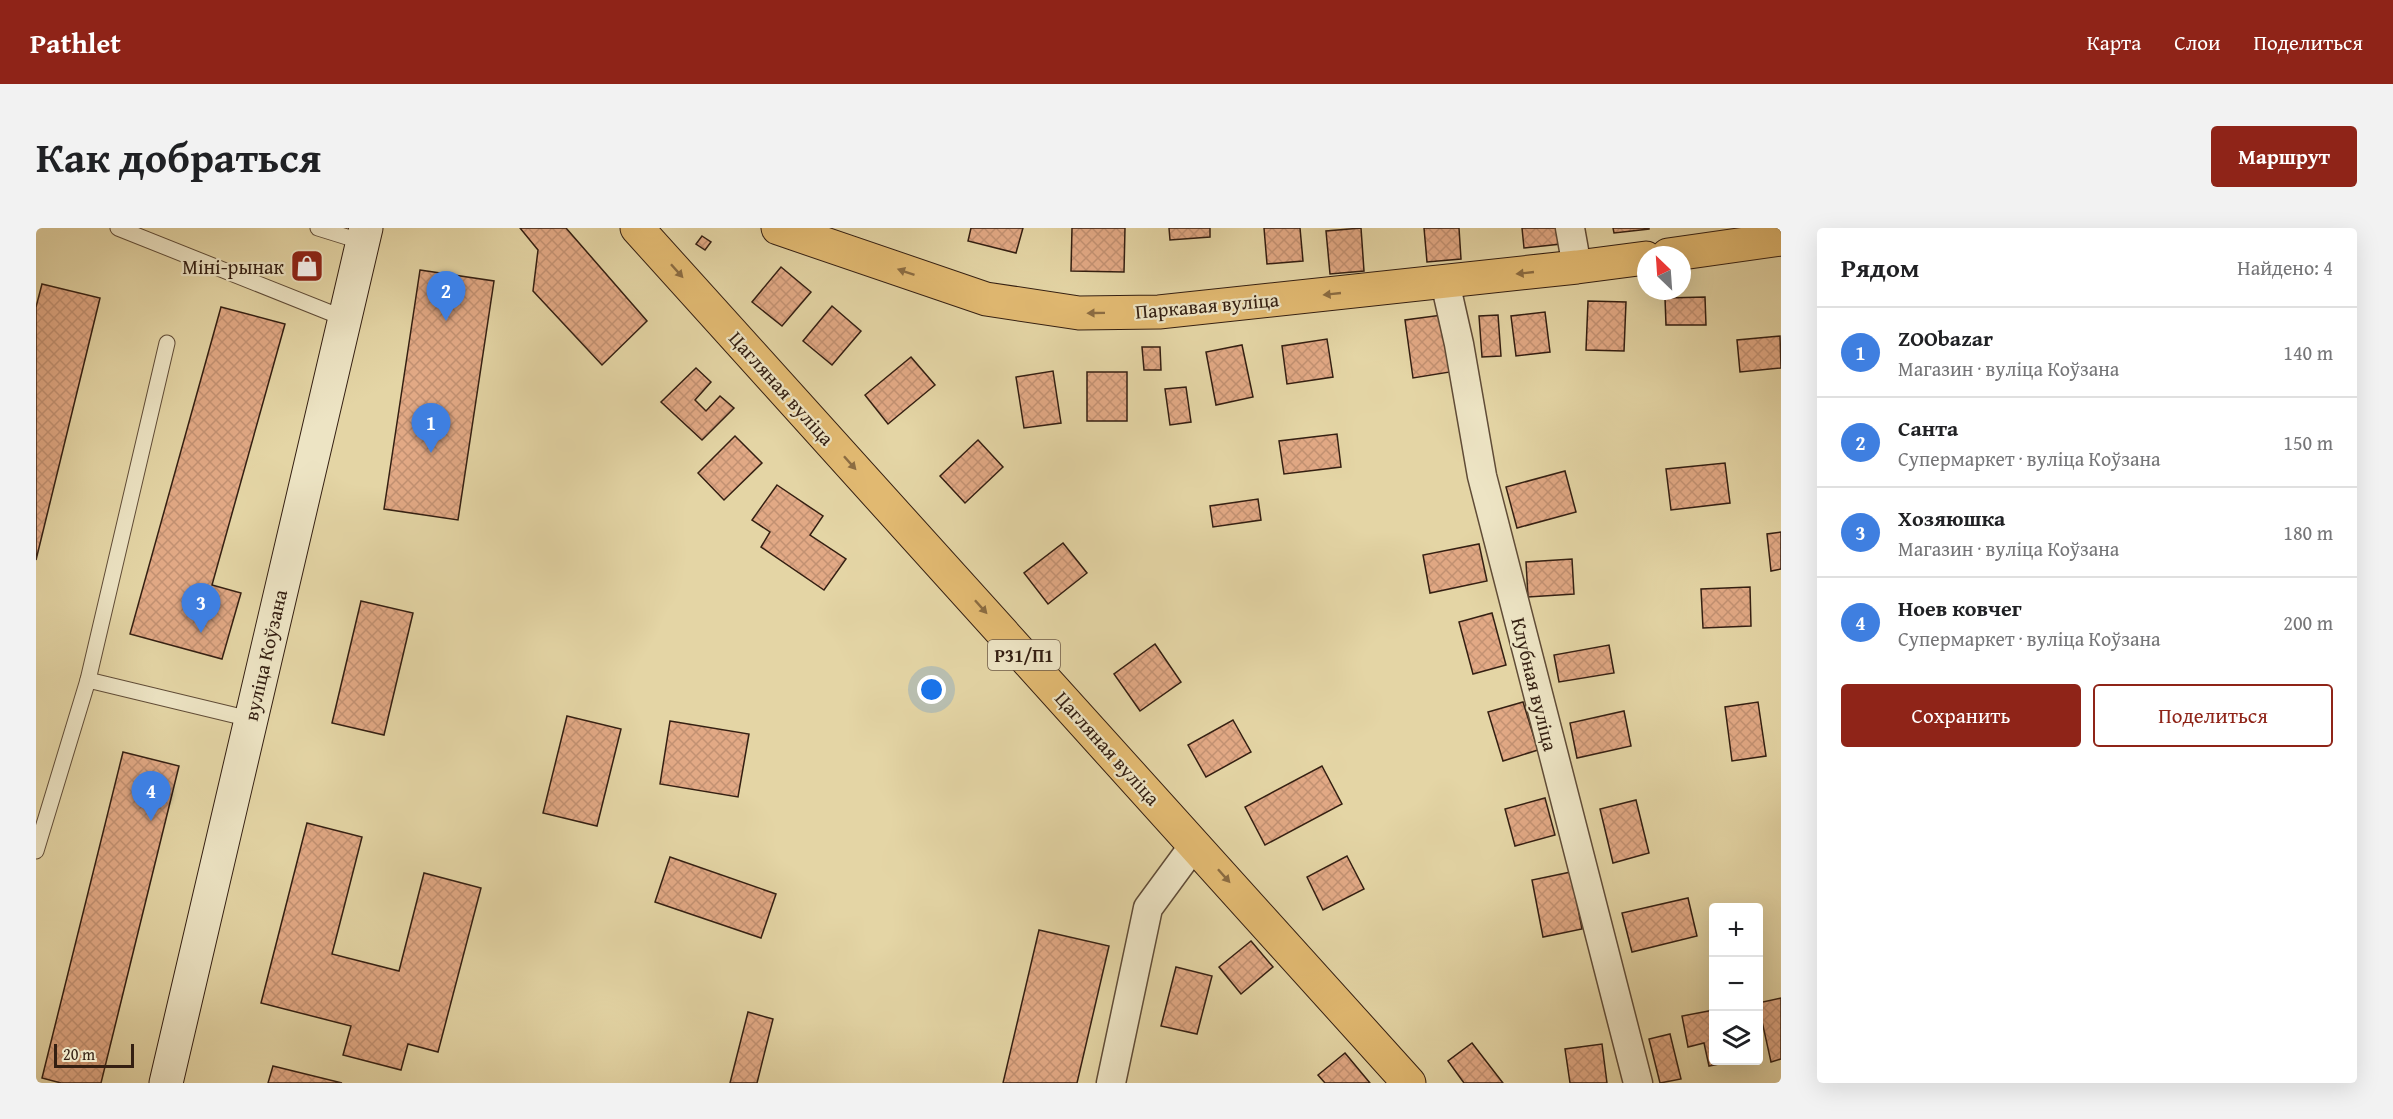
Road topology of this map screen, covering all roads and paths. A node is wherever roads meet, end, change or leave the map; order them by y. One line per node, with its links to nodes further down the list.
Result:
1 (117, 228): 12 (lane)
2 (318, 228): 6 (lane)
3 (637, 228): 16 (main road, Цагляная вуліца / Р31/П1, one-way to 16)
4 (777, 228): 11 (main road, Паркавая вуліца, one-way to 4)
5 (1570, 228): 10 (street)
6 (365, 235): 12 (street, вуліца Коўзана)
7 (1781, 240): 8 (main road)
8 (1691, 252)
9 (1637, 259): 10 (main road, Паркавая вуліца)
10 (1577, 267): 11 (main road, Паркавая вуліца, one-way to 11)
11 (1445, 282): 21 (street, Клубная вуліца)
12 (346, 319): 15 (street, вуліца Коўзана)
13 (167, 343): 14 (lane)
14 (88, 680): 15 (lane); 17 (lane)
15 (250, 719): 18 (street, вуліца Коўзана)
16 (1195, 844): 19 (street); 20 (main road, Цагляная вуліца / Р31/П1, one-way to 20)
17 (36, 850)
18 (166, 1083)
19 (1111, 1083)
20 (1409, 1083)
21 (1638, 1083)

